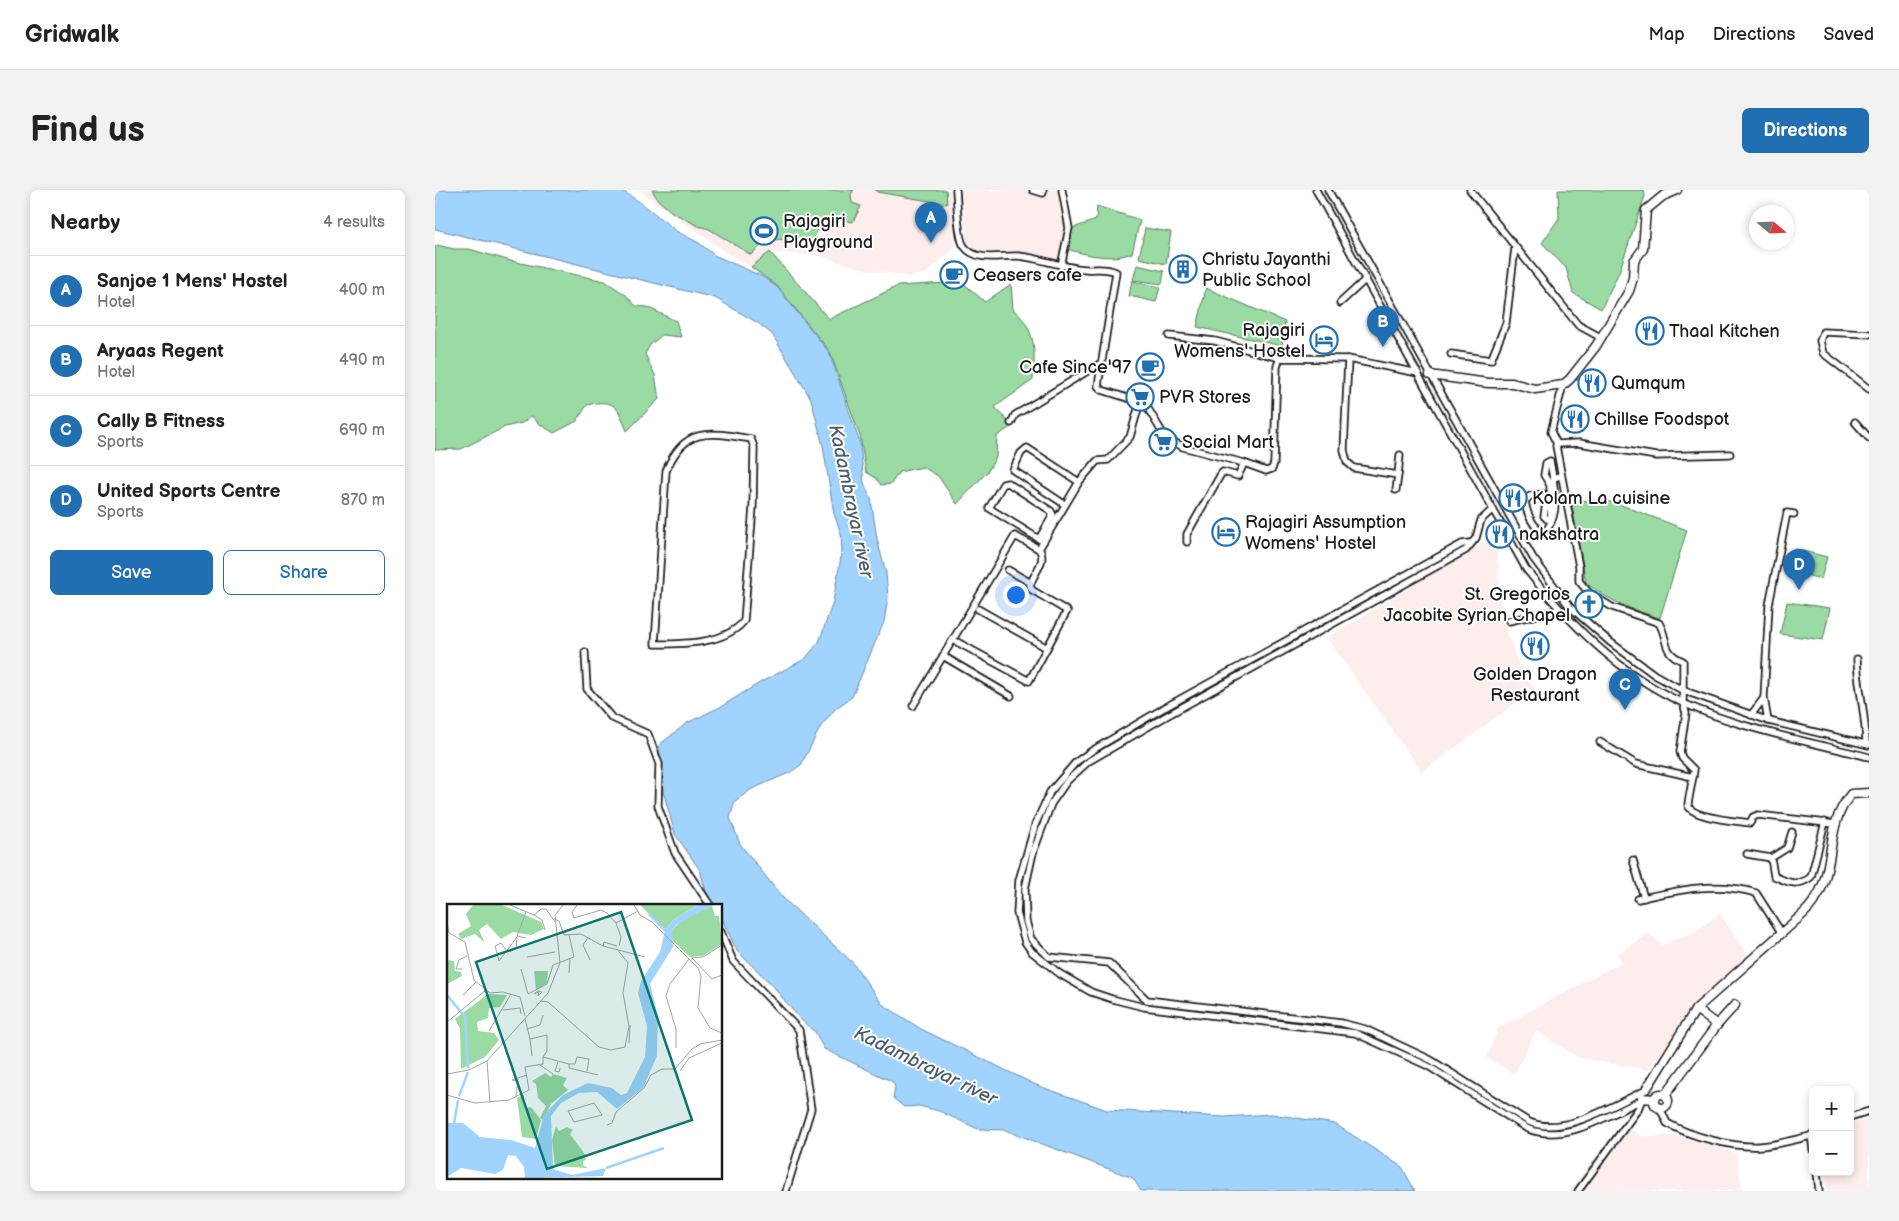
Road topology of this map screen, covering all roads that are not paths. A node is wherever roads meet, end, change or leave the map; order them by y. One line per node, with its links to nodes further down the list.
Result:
1 (956, 190): 10 (street)
2 (1033, 190): 3 (street)
3 (1043, 190)
4 (1062, 190): 10 (street)
5 (1316, 190): 11 (street)
6 (1328, 190): 21 (street)
7 (1470, 190): 9 (street)
8 (1673, 191): 15 (street)
9 (1515, 248): 15 (street); 16 (street)
10 (1061, 266): 19 (street)
11 (1366, 279): 12 (street); 20 (street)
12 (1340, 303)
13 (1869, 334): 23 (street)
14 (1169, 336): 17 (street)
15 (1600, 337): 22 (street)
16 (1451, 354)
17 (1280, 358): 18 (street); 31 (street)
18 (1348, 360): 20 (street); 32 (street)
19 (1101, 363): 24 (street); 26 (street)
20 (1418, 373): 38 (street)
21 (1430, 375): 22 (street); 55 (street)
22 (1563, 385): 28 (street)
23 (1869, 389)
24 (1140, 402): 31 (street); 35 (street)
25 (1855, 422): 27 (street)
26 (1011, 423)
27 (1869, 438)
28 (1557, 444): 29 (street); 33 (street)
29 (1730, 454)
30 (1400, 455): 32 (street)
31 (1244, 463): 41 (street)
32 (1398, 475): 36 (street)
33 (1560, 476): 34 (street); 55 (street)
34 (1553, 478): 34 (street)
35 (1079, 482): 37 (street); 37 (street)
36 (1396, 490)
37 (1064, 504): 40 (street)
38 (1493, 509): 42 (street); 47 (street)
39 (1794, 514): 57 (street)
40 (1041, 540): 40 (street); 43 (street)
41 (1187, 542)
42 (1470, 543): 79 (street); 81 (street)
43 (1039, 549): 45 (street); 53 (street)
44 (1008, 570): 45 (street)
45 (1031, 583): 51 (street)
46 (978, 609): 51 (street)
47 (1559, 610): 48 (street); 58 (street)
48 (1509, 621)
49 (957, 642): 51 (street)
50 (656, 644): 50 (street)
51 (1047, 648)
52 (585, 652): 73 (street)
53 (943, 656): 56 (street); 59 (street)
54 (1857, 659): 63 (street)
55 (1682, 690): 58 (street); 60 (street)
56 (1011, 696)
57 (1764, 698): 60 (street); 61 (street)
58 (1683, 703): 64 (street); 65 (street)
59 (913, 706)
60 (1751, 715): 61 (street)
61 (1768, 721): 63 (street)
62 (1600, 742): 65 (street)
63 (1868, 745)
64 (1869, 757)
65 (1693, 777): 67 (street)
66 (1869, 793): 68 (street)
67 (1825, 822): 68 (street); 71 (street)
68 (1835, 824): 74 (street)
69 (1792, 832): 71 (street)
70 (1747, 854): 71 (street)
71 (1771, 858)
72 (1633, 860): 74 (street)
73 (709, 904)
74 (1781, 932): 77 (street)
75 (723, 937): 88 (street)
76 (1735, 1005): 78 (street)
77 (1696, 1009): 78 (street); 79 (street)
78 (1717, 1025): 80 (street)
79 (1646, 1089): 81 (street)
80 (1665, 1095): 82 (street); 83 (street)
81 (1642, 1099): 82 (street); 89 (street)
82 (1654, 1099): 83 (street)
83 (1660, 1108): 86 (street)
84 (1869, 1111): 85 (street)
85 (1854, 1117)
86 (1809, 1135)
87 (1817, 1176): 90 (street)
88 (785, 1191)
89 (1578, 1191)
90 (1819, 1191)

